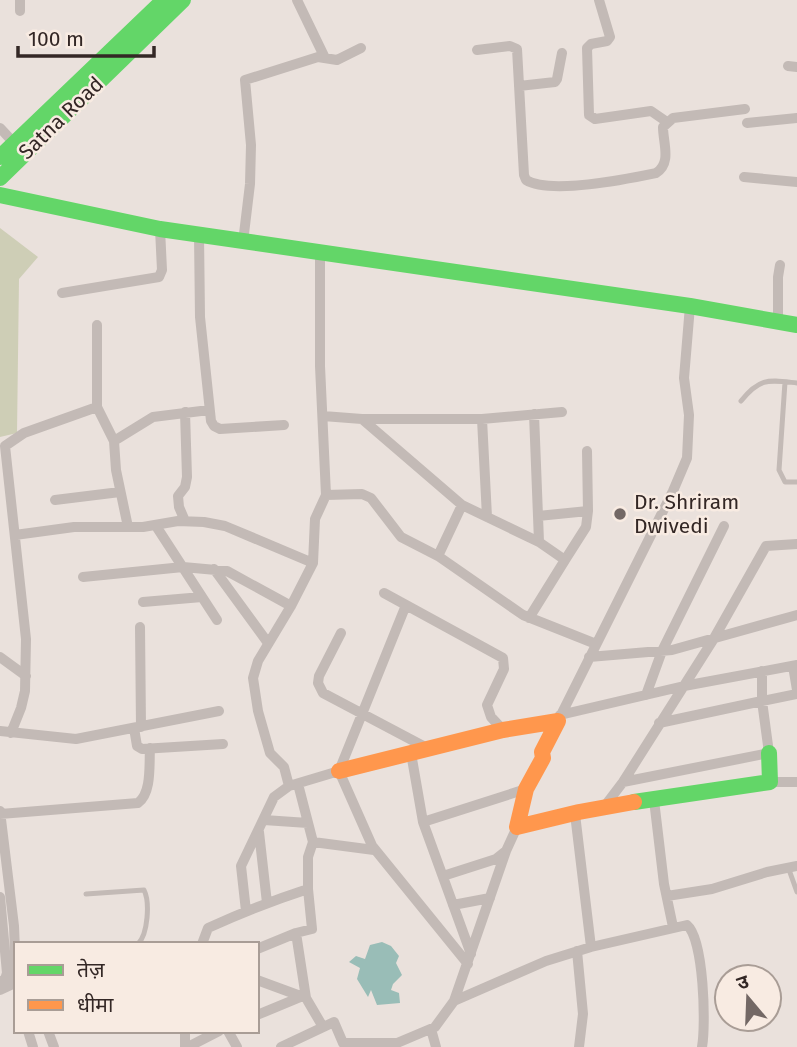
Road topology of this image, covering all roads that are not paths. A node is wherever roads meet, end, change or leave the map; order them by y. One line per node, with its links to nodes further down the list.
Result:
1 (164, 0): 15 (street)
2 (183, 0): 18 (street, Satna Road)
3 (297, 0): 8 (street)
4 (599, 0): 12 (street)
5 (361, 48): 8 (street)
6 (477, 50): 9 (street)
7 (562, 53): 9 (street)
8 (325, 58): 23 (street)
9 (519, 86): 12 (street)
10 (745, 109): 12 (street)
11 (797, 118): 13 (street)
12 (667, 122)
13 (747, 123)
14 (0, 128): 15 (street)
15 (14, 143): 16 (street)
16 (0, 157)
17 (744, 177): 19 (street)
18 (0, 178)
19 (797, 182)
20 (0, 195): 21 (street)
21 (160, 229): 22 (street); 26 (street)
22 (199, 235): 23 (street); 35 (street)
23 (243, 242): 24 (street)
24 (320, 253): 27 (street); 39 (street)
25 (780, 265): 28 (street)
26 (62, 293)
27 (690, 306): 28 (street); 80 (street)
28 (778, 321): 30 (street)
29 (97, 325): 34 (street)
30 (797, 325)
31 (785, 382): 32 (lane); 33 (lane); 46 (lane)
32 (797, 383)
33 (741, 401)
34 (97, 408): 43 (street); 44 (street)
35 (209, 410): 37 (street); 42 (street)
36 (562, 411): 38 (street)
37 (185, 412): 43 (street); 55 (street)
38 (534, 414): 41 (street); 53 (street)
39 (323, 416): 40 (street); 49 (street)
40 (362, 419): 41 (street); 51 (street)
41 (482, 419): 54 (street)
42 (284, 425)
43 (114, 441): 48 (street)
44 (2, 446): 47 (street)
45 (587, 451): 52 (street)
46 (797, 482)
47 (5, 489): 59 (street)
48 (120, 492): 50 (street); 58 (street)
49 (326, 495): 62 (street); 64 (street)
50 (55, 500)
51 (463, 505): 54 (street); 62 (street)
52 (587, 511): 53 (street); 63 (street)
53 (538, 516): 60 (street)
54 (487, 517): 60 (street)
55 (185, 521): 56 (street); 64 (street)
56 (156, 526): 58 (street); 65 (street)
57 (724, 526): 81 (street)
58 (128, 527): 59 (street)
59 (15, 535): 86 (street)
60 (539, 542): 63 (street)
61 (797, 544): 78 (street)
62 (438, 556): 74 (street)
63 (565, 560): 74 (street)
64 (313, 563): 72 (street)
65 (183, 568): 66 (street); 67 (street); 69 (street)
66 (214, 569): 72 (street); 79 (street)
67 (83, 577)
68 (384, 593): 71 (street)
69 (202, 597): 70 (street); 75 (street)
70 (144, 602)
71 (406, 605): 92 (street); 96 (street)
72 (292, 606): 79 (street)
73 (797, 615): 78 (street)
74 (529, 618): 80 (street)
75 (217, 620)
76 (140, 627): 95 (street)
77 (341, 633): 92 (street)
78 (713, 640): 81 (street); 87 (street)
79 (268, 643): 107 (street)
80 (596, 644): 83 (street)
81 (662, 651): 83 (street); 89 (street)
82 (0, 657): 86 (street)
83 (589, 657): 93 (street)
84 (795, 665): 85 (street); 88 (street)
85 (762, 671): 87 (street); 90 (street)
86 (26, 677): 97 (street)
87 (684, 686): 89 (street); 94 (street)
88 (797, 692): 90 (street)
89 (646, 695): 93 (street)
90 (762, 701): 94 (street); 102 (street)
91 (219, 711): 95 (street)
92 (361, 712): 100 (street); 103 (street)
93 (559, 718): 96 (street); 108 (street)
94 (659, 723): 104 (street)
95 (137, 728): 97 (street); 99 (street)
96 (503, 730): 100 (street)
97 (5, 732)
98 (223, 744): 99 (street)
99 (150, 748): 111 (street)
100 (426, 748): 101 (street)
101 (411, 753): 103 (street); 114 (street)
102 (769, 753): 104 (street); 105 (street)
103 (339, 771): 107 (street); 119 (street)
104 (623, 782): 110 (street)
105 (770, 782): 106 (street); 109 (street)
106 (797, 782)
107 (293, 785): 113 (street); 115 (street)
108 (526, 789): 114 (street); 116 (street)
109 (654, 800): 110 (street); 126 (street)
110 (604, 807): 112 (street)
111 (0, 813): 140 (street)
112 (575, 814): 116 (street); 136 (street)
113 (264, 820): 115 (street); 117 (street)
114 (423, 821): 122 (street)
115 (308, 822): 118 (street)
116 (517, 827): 120 (street)
117 (258, 831): 129 (street); 131 (street)
118 (313, 842): 119 (street); 123 (street)
119 (373, 847): 139 (street)
120 (506, 851): 122 (street); 128 (street)
121 (793, 866): 124 (lane); 126 (street)
122 (443, 876): 130 (street)
123 (308, 889): 129 (street); 133 (street)
124 (797, 892)
125 (86, 894): 134 (lane)
126 (667, 896): 132 (street)
127 (0, 897): 140 (street)
128 (491, 898): 130 (street); 139 (street)
129 (267, 903): 131 (street)
130 (453, 905): 139 (street)
131 (247, 911): 135 (street)
132 (673, 927): 136 (street); 155 (street)
133 (296, 933): 137 (street); 143 (street)
134 (139, 942)
135 (203, 942)
136 (591, 947): 138 (street)
137 (259, 948)
138 (577, 951): 144 (street); 154 (street)
139 (470, 959): 144 (street)
140 (11, 974): 142 (street)
141 (259, 981): 143 (street)
142 (0, 990)
143 (304, 997): 145 (street); 146 (street)
144 (454, 1001): 147 (street)
145 (259, 1014)
146 (323, 1027): 149 (street); 152 (street)
147 (431, 1029): 150 (street); 153 (street)
148 (215, 1033): 151 (street)
149 (339, 1045): 150 (street)
150 (397, 1045)
151 (187, 1047)
152 (281, 1047)
153 (436, 1047)
154 (579, 1047)
155 (702, 1047)

